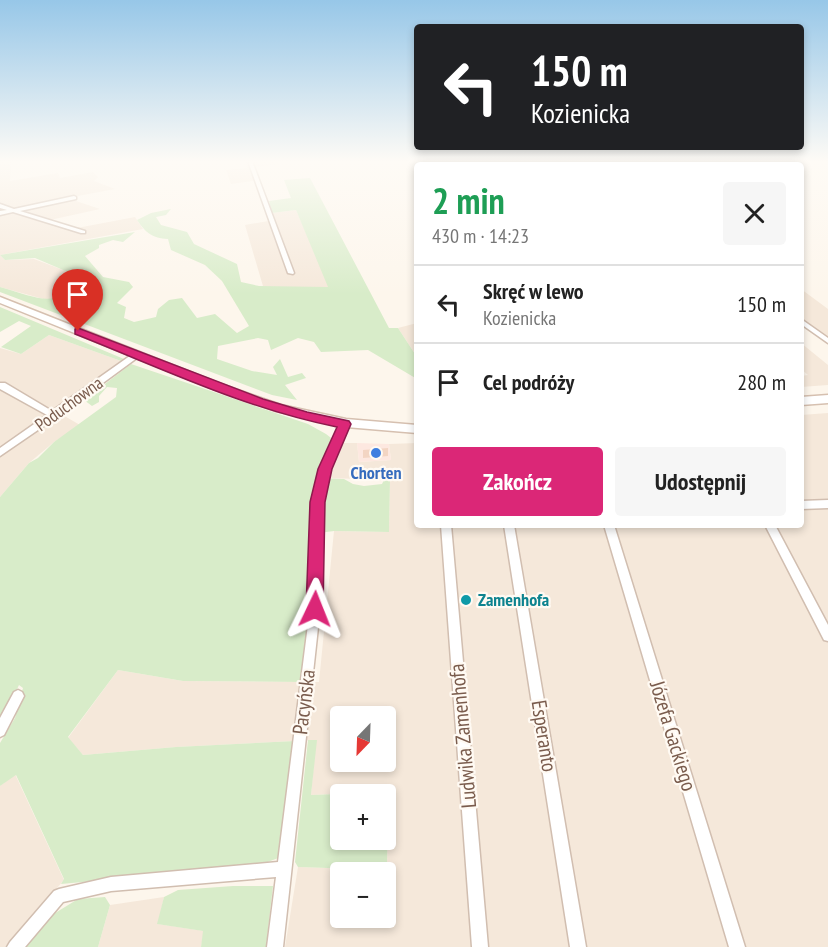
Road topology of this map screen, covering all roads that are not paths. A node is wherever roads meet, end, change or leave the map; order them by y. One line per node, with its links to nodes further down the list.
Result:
1 (38, 205): 4 (street)
2 (266, 205): 7 (street)
3 (0, 206): 4 (street)
4 (14, 210): 5 (street); 6 (street)
5 (0, 213)
6 (83, 232)
7 (291, 273)
8 (0, 300): 11 (main road)
9 (804, 323): 10 (street)
10 (828, 341)
11 (137, 355): 15 (street, Poduchowna); 16 (main road)
12 (0, 386): 15 (street)
13 (828, 399): 14 (main road)
14 (804, 401)
15 (54, 416): 18 (street, Poduchowna)
16 (345, 424): 17 (main road); 28 (street, Pacyńska)
17 (414, 429)
18 (0, 453)
19 (828, 504): 20 (street)
20 (804, 505)
21 (446, 528): 31 (street, Ludwika Zamenhofa)
22 (509, 528): 32 (street, Esperanto)
23 (610, 528): 33 (street, Józefa Gackiego)
24 (772, 528): 25 (street)
25 (828, 636)
26 (18, 696): 27 (street)
27 (0, 731)
28 (284, 869): 29 (street); 30 (street, Pacyńska)
29 (15, 947)
30 (275, 947)
31 (480, 947)
32 (578, 947)
33 (737, 947)

